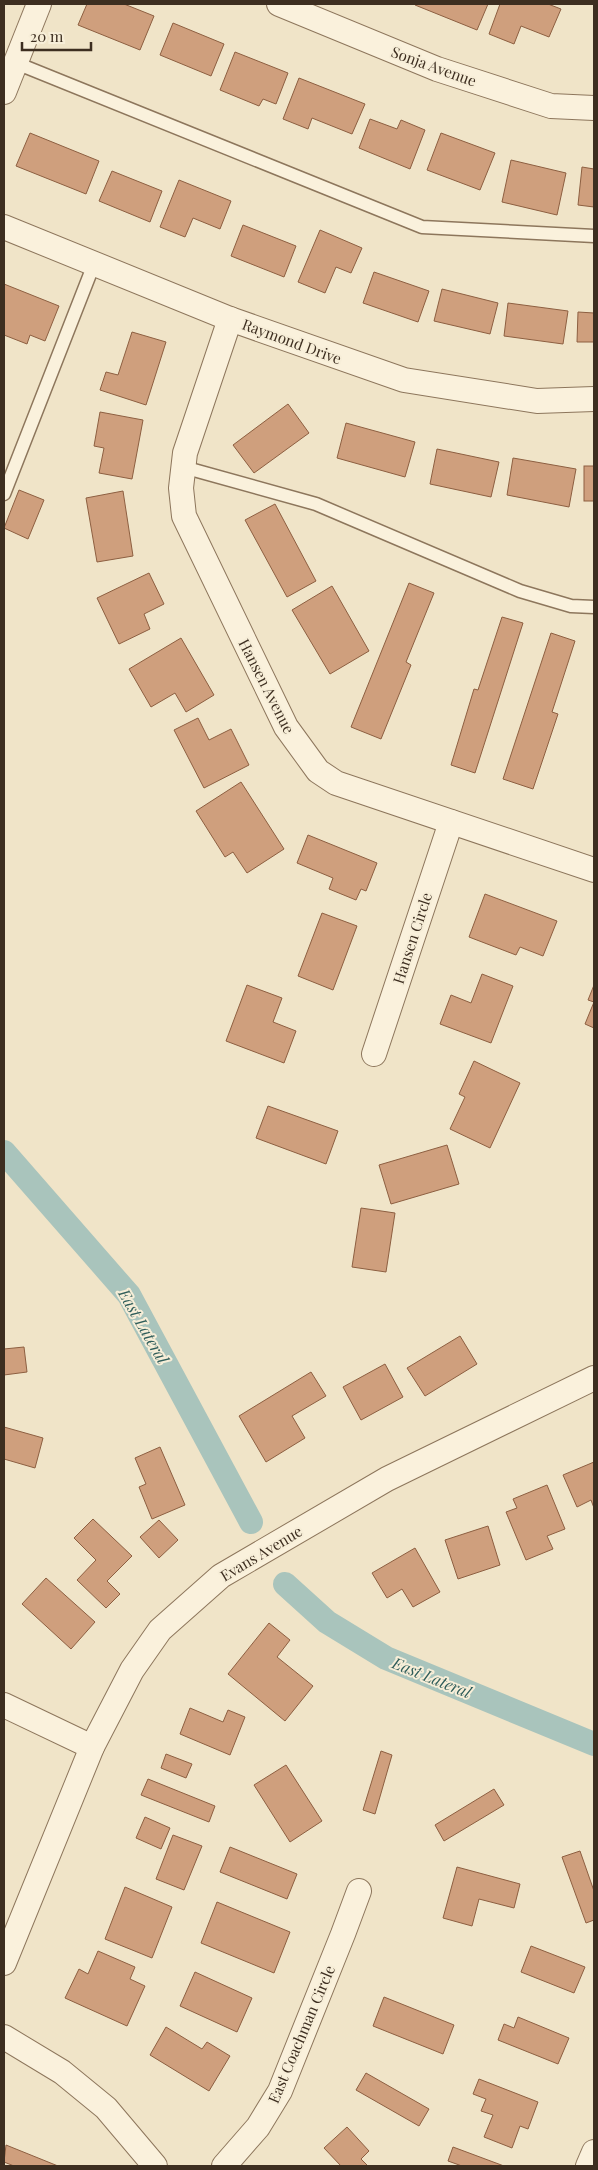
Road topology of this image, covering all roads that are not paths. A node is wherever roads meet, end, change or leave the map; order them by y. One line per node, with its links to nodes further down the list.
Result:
1 (39, 4): 3 (street)
2 (279, 4): 5 (street, Sonja Avenue)
3 (16, 63): 4 (street); 7 (lane)
4 (4, 92)
5 (594, 108)
6 (4, 227): 8 (street, Raymond Drive)
7 (594, 236)
8 (94, 264): 9 (street, Raymond Drive); 12 (lane)
9 (230, 319): 10 (street, Raymond Drive); 11 (street, Hansen Avenue)
10 (594, 399)
11 (183, 467): 13 (lane); 14 (street, Hansen Avenue)
12 (4, 494)
13 (594, 608)
14 (451, 822): 15 (street, Hansen Avenue); 16 (street, Hansen Circle)
15 (594, 870)
16 (374, 1054)
17 (594, 1378): 19 (street, Evans Avenue)
18 (4, 1705): 19 (street)
19 (92, 1747): 21 (street, Evans Avenue)
20 (359, 1891): 25 (street, East Coachman Circle)
21 (4, 1964)
22 (4, 2037): 24 (street)
23 (594, 2152): 26 (street)
24 (155, 2166)
25 (224, 2166)
26 (588, 2166)

